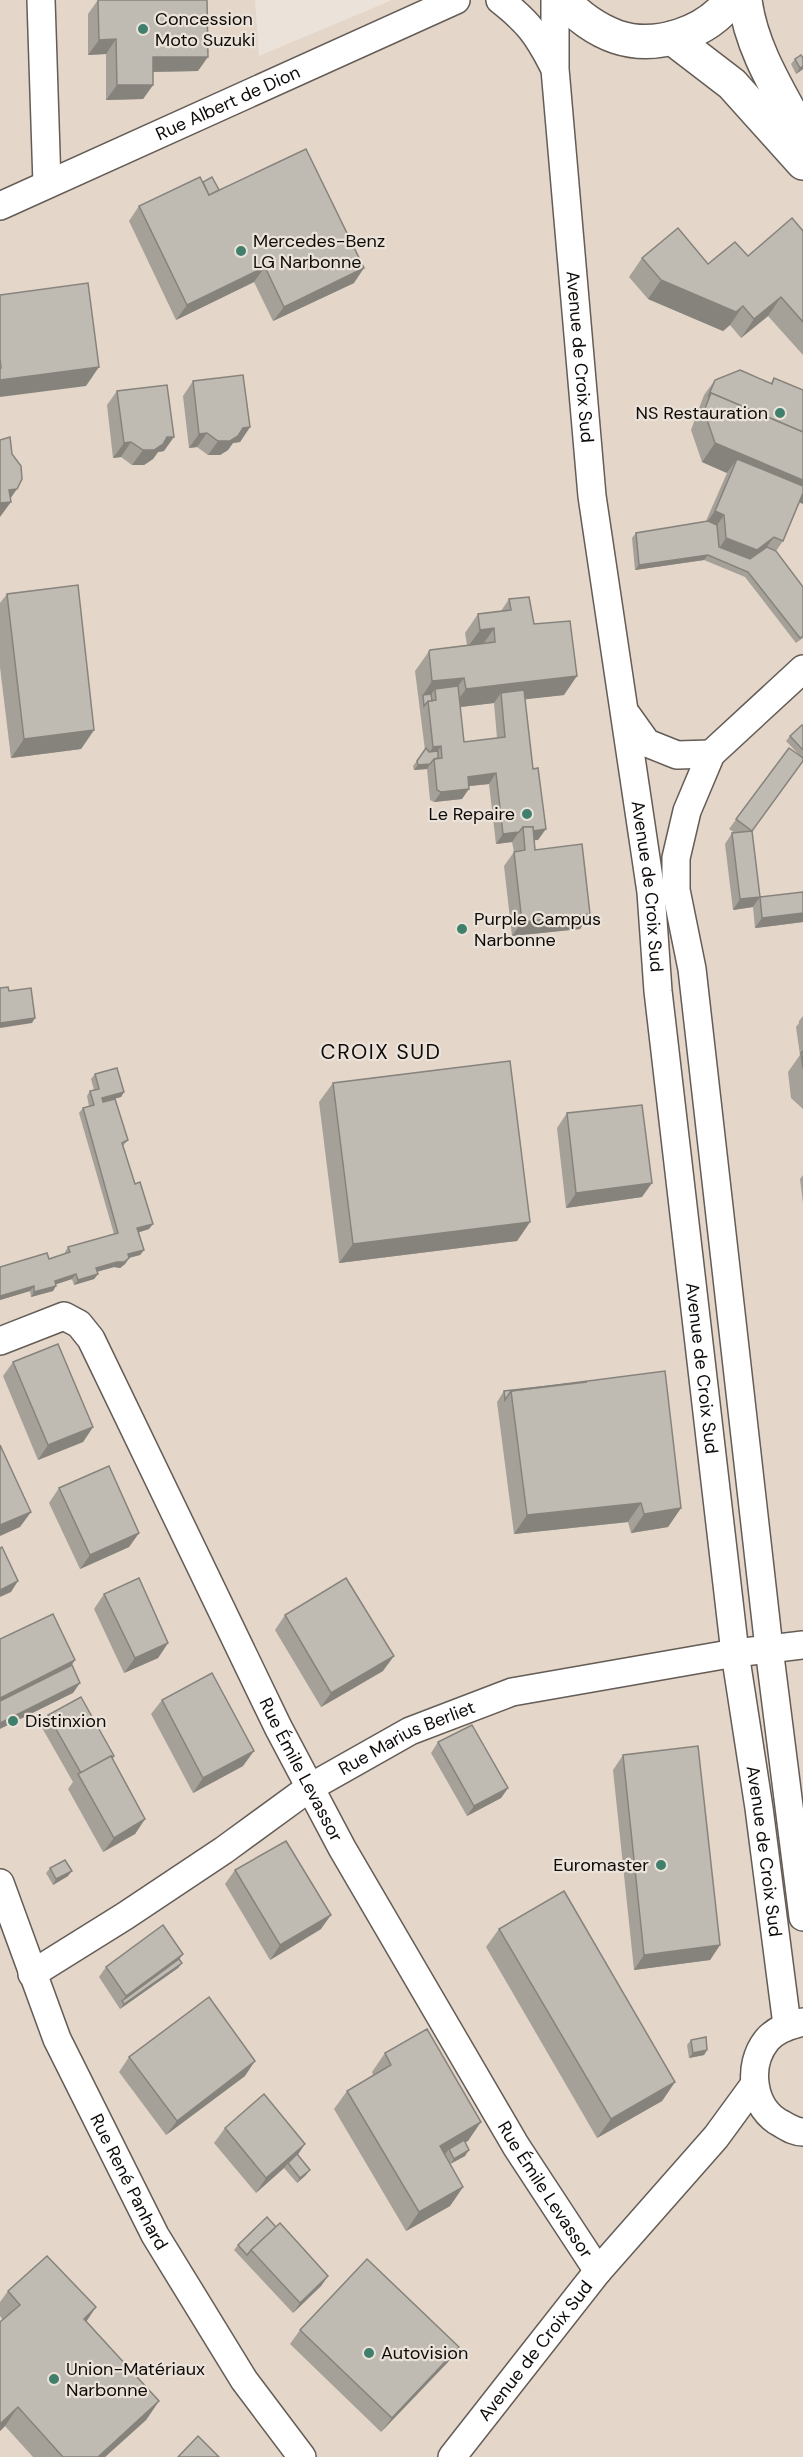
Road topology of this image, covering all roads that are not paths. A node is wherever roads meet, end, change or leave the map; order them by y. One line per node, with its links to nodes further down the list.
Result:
1 (41, 0): 12 (street)
2 (456, 0): 12 (street, Rue Albert de Dion)
3 (500, 0): 9 (street)
4 (555, 0): 9 (street, Avenue de Croix Sud)
5 (564, 0): 8 (street)
6 (731, 0): 8 (street)
7 (745, 0): 10 (street)
8 (672, 38): 11 (street)
9 (555, 69): 15 (street, Avenue de Croix Sud)
10 (803, 136)
11 (803, 163)
12 (47, 184): 13 (street, Rue Albert de Dion)
13 (0, 206)
14 (803, 669): 16 (street, Avenue de Croix Sud)
15 (624, 712): 16 (street, Avenue de Croix Sud); 20 (street, Avenue de Croix Sud)
16 (711, 754): 19 (street, Avenue de Croix Sud)
17 (0, 1341): 21 (street, Rue Émile Levassor)
18 (803, 1645): 19 (street, Rue Marius Berliet)
19 (769, 1648): 20 (street, Rue Marius Berliet); 23 (street, Avenue de Croix Sud)
20 (735, 1653): 21 (street, Rue Marius Berliet); 25 (street, Avenue de Croix Sud)
21 (309, 1788): 24 (street, Rue Marius Berliet); 30 (street, Rue Émile Levassor)
22 (0, 1884): 24 (street, Rue René Panhard)
23 (803, 1917)
24 (32, 1974): 31 (street, Rue René Panhard)
25 (795, 2024): 26 (street)
26 (754, 2085): 27 (street); 29 (street, Avenue de Croix Sud)
27 (772, 2119): 28 (street); 29 (street, Avenue de Croix Sud)
28 (803, 2132)
29 (716, 2137): 30 (street, Avenue de Croix Sud)
30 (598, 2271): 32 (street, Avenue de Croix Sud)
31 (302, 2457)
32 (452, 2457)

